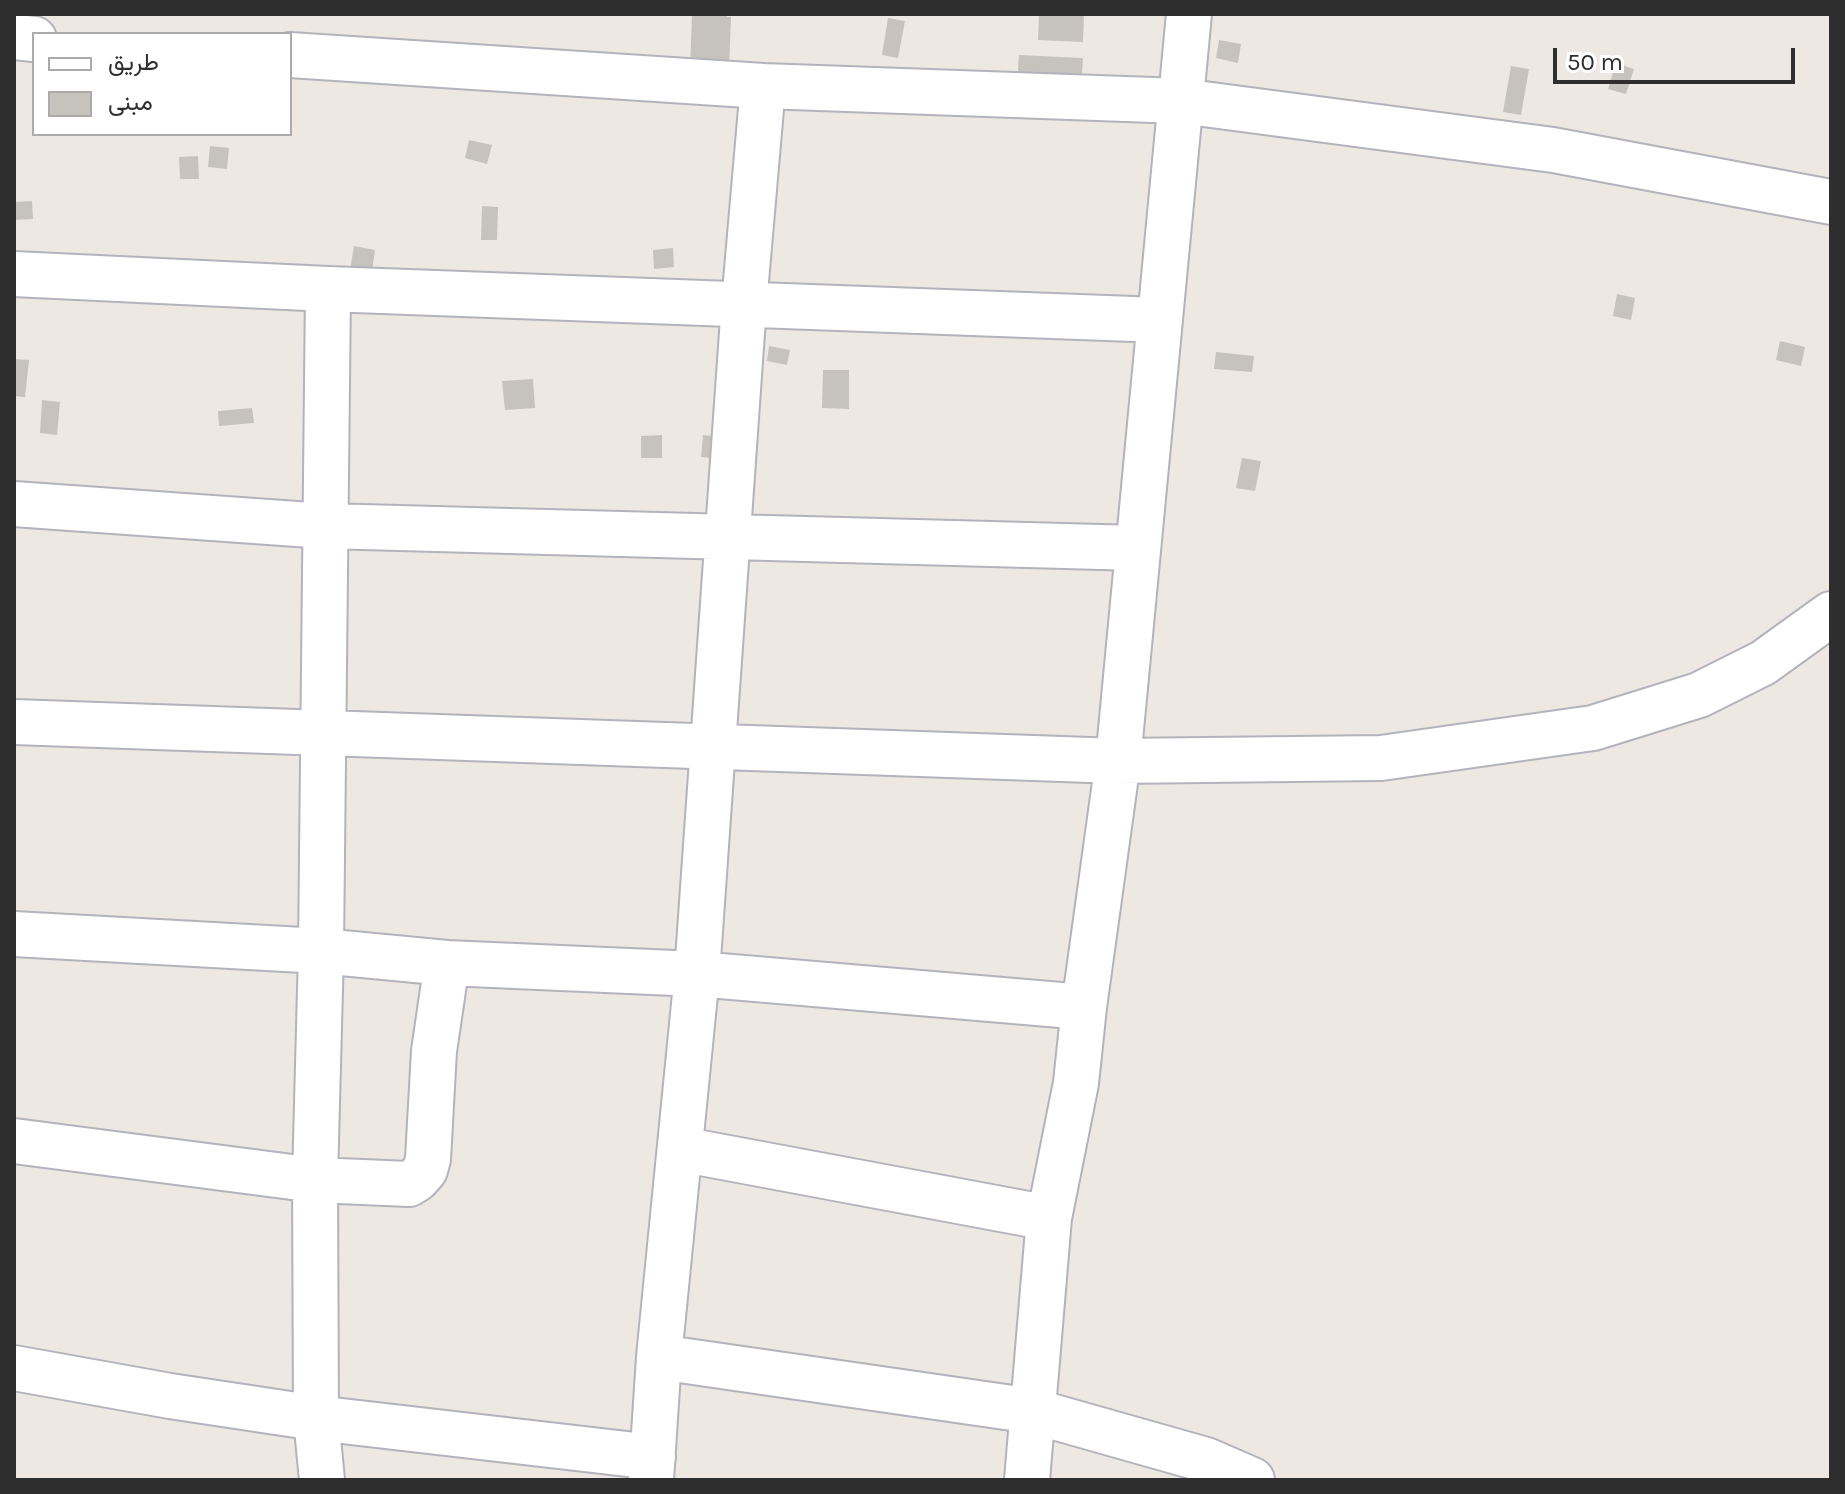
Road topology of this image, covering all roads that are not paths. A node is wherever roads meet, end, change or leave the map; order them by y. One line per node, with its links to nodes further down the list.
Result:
1 (1189, 14): 4 (street)
2 (292, 55): 3 (street)
3 (763, 86): 4 (street); 8 (street)
4 (1181, 101): 5 (street); 9 (street)
5 (1831, 202)
6 (14, 274): 7 (street)
7 (328, 289): 8 (street); 11 (street)
8 (744, 304): 9 (street); 12 (street)
9 (1160, 320): 13 (street)
10 (14, 504): 11 (street)
11 (325, 526): 12 (street); 16 (street)
12 (727, 537): 13 (street); 17 (street)
13 (1138, 548): 18 (street)
14 (1831, 614): 18 (street)
15 (14, 722): 16 (street)
16 (323, 733): 17 (street); 20 (street)
17 (713, 747): 18 (street); 22 (street)
18 (1118, 761): 23 (street)
19 (14, 934): 20 (street)
20 (321, 951): 21 (street); 26 (street)
21 (447, 963): 22 (street); 26 (street)
22 (697, 974): 23 (street); 25 (street)
23 (1084, 1007): 27 (street)
24 (14, 1141): 26 (street)
25 (680, 1149): 27 (street); 28 (street)
26 (315, 1180): 31 (street)
27 (1049, 1218): 30 (street)
28 (659, 1357): 30 (street); 32 (street)
29 (14, 1368): 31 (street)
30 (1033, 1411): 34 (street); 35 (street)
31 (316, 1418): 32 (street); 33 (street)
32 (652, 1468)
33 (322, 1480)
34 (1027, 1480)
35 (1252, 1480)

